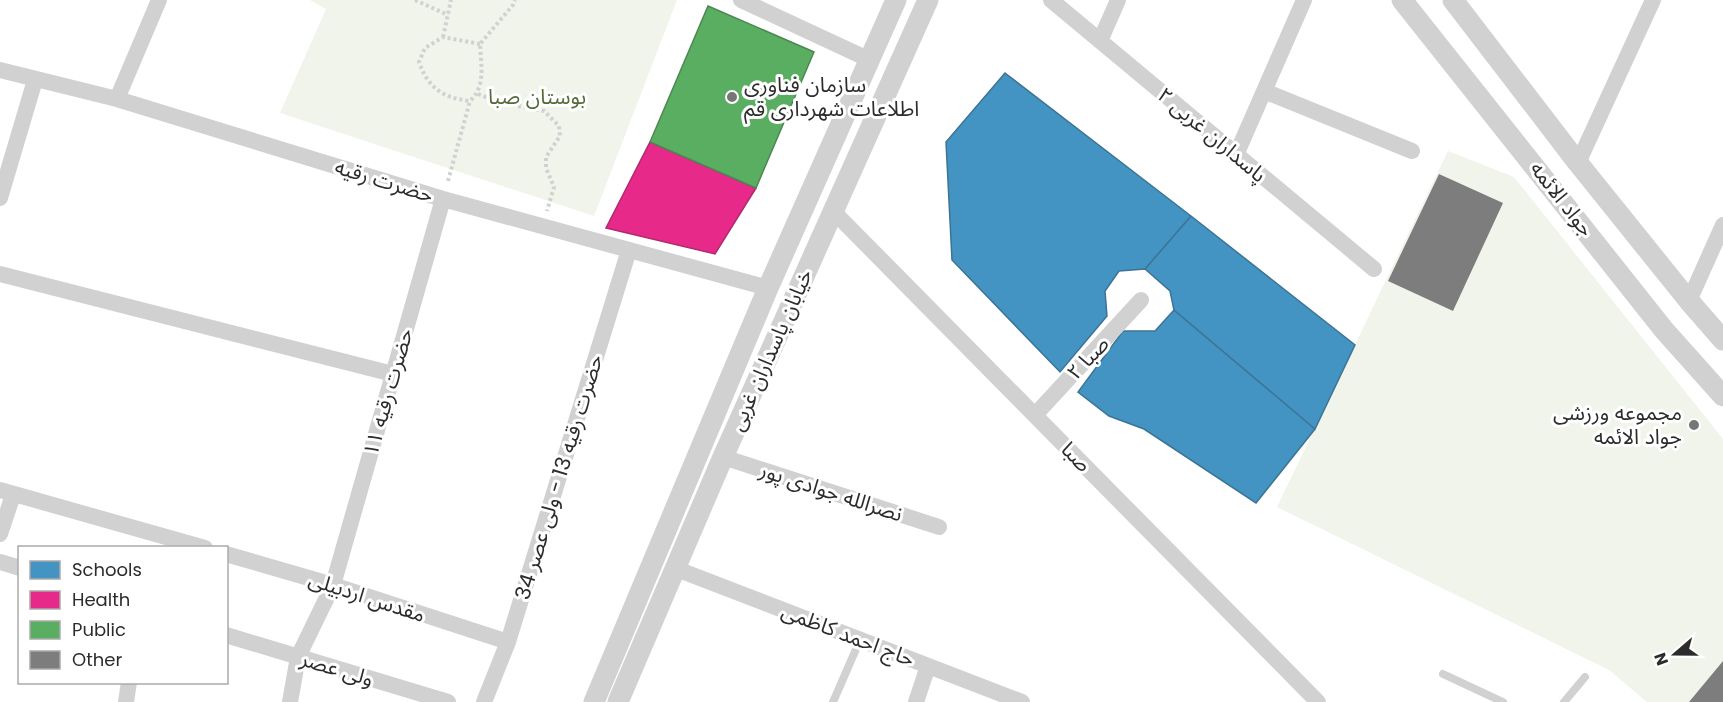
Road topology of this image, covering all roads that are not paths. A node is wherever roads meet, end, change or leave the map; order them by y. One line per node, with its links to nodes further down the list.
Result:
1 (159, 0): 16 (street)
2 (741, 0): 12 (street)
3 (896, 0): 12 (street, خیابان پاسداران غربی)
4 (928, 0): 22 (street, خیابان پاسداران غربی)
5 (1051, 0): 11 (street, پاسداران غربی ۲)
6 (1118, 0): 11 (street)
7 (1304, 0): 15 (street)
8 (1402, 0): 32 (street, جواد الائمه)
9 (1453, 0): 19 (street, جواد الائمه)
10 (1653, 0): 19 (street)
11 (1100, 41): 18 (street, پاسداران غربی ۲)
12 (870, 60): 27 (street, خیابان پاسداران غربی)
13 (0, 70): 14 (street, حضرت رقیه)
14 (35, 80): 16 (street, حضرت رقیه); 20 (street)
15 (1264, 91): 17 (street); 18 (street)
16 (117, 99): 21 (street, حضرت رقیه)
17 (1413, 151)
18 (1236, 155): 25 (street, پاسداران غربی ۲)
19 (1578, 163): 29 (street, جواد الائمه)
20 (0, 198)
21 (443, 199): 24 (street, حضرت رقیه); 31 (street, حضرت رقیه ۱۱)
22 (834, 212): 33 (street, صبا); 34 (street, خیابان پاسداران غربی)
23 (1723, 225): 29 (street)
24 (629, 250): 27 (street, حضرت رقیه); 47 (street, حضرت رقیه 13 - ولی عصر 34)
25 (1374, 270)
26 (0, 274): 31 (street)
27 (768, 288): 57 (street, خیابان پاسداران غربی)
28 (1141, 300): 33 (street, صبا ۲)
29 (1689, 301): 30 (street, جواد الائمه)
30 (1723, 339)
31 (393, 374): 44 (street, حضرت رقیه ۱۱)
32 (1723, 396)
33 (1035, 415): 62 (street, صبا)
34 (723, 457): 36 (street, نصرالله جوادی پور); 43 (street, خیابان پاسداران غربی)
35 (6, 493): 37 (street); 38 (street)
36 (939, 527)
37 (0, 534)
38 (161, 541): 39 (street)
39 (192, 546)
40 (228, 555): 44 (street, مقدس اردبیلی)
41 (0, 562): 42 (street)
42 (18, 567)
43 (674, 568): 46 (street, حاج احمد کاظمی); 58 (street, خیابان پاسداران غربی)
44 (333, 585): 47 (street, مقدس اردبیلی); 48 (street, حضرت رقیه ۱۱)
45 (228, 636): 48 (street, ولی عصر)
46 (860, 640): 49 (street, حاج احمد کاظمی); 59 (lane)
47 (508, 642): 56 (street, حضرت رقیه 13 - ولی عصر 34)
48 (298, 657): 53 (street, ولی عصر); 55 (street, حضرت رقیه ۱۱)
49 (928, 666): 60 (street); 61 (street, حاج احمد کاظمی)
50 (1443, 674): 63 (lane)
51 (1585, 677): 64 (lane)
52 (129, 684): 54 (street)
53 (444, 701)
54 (126, 702)
55 (290, 702)
56 (484, 702)
57 (594, 702)
58 (618, 702)
59 (833, 702)
60 (916, 702)
61 (1022, 702)
62 (1318, 702)
63 (1503, 702)
64 (1564, 702)

